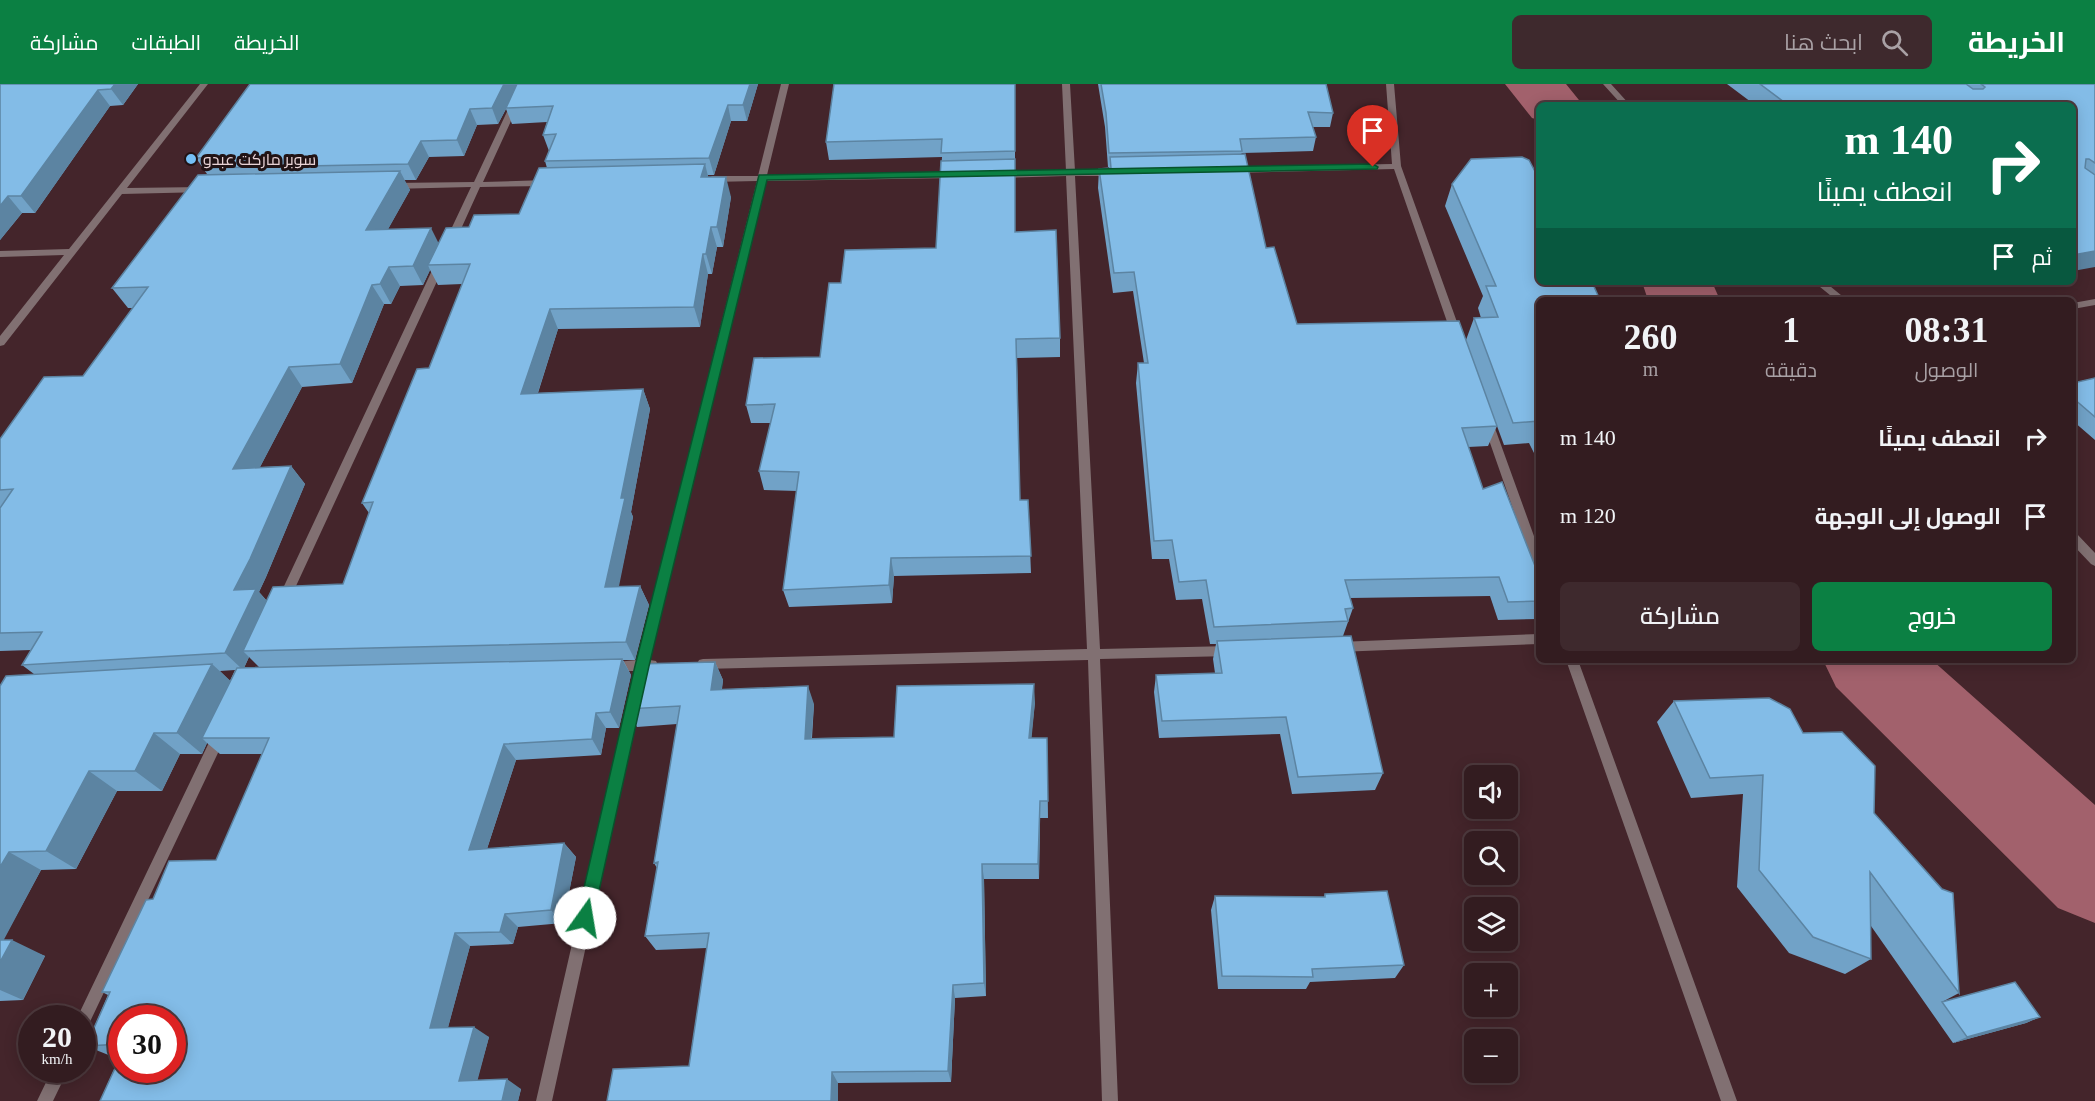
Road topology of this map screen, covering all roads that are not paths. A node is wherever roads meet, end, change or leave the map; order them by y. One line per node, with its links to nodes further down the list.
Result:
1 (204, 84): 20 (street)
2 (524, 84): 17 (street)
3 (784, 84): 14 (street)
4 (1066, 84): 11 (street)
5 (1390, 84): 8 (street)
6 (1607, 84): 7 (street)
7 (1623, 102)
8 (1397, 166): 9 (street); 27 (street)
9 (1222, 170)
10 (1129, 172): 11 (street)
11 (1071, 174): 13 (street); 37 (street)
12 (964, 175): 14 (street)
13 (988, 175)
14 (762, 178): 15 (street); 41 (street)
15 (703, 179)
16 (560, 183): 17 (street)
17 (477, 184): 18 (street); 33 (street)
18 (382, 186)
19 (215, 189): 20 (street)
20 (120, 191): 21 (street)
21 (72, 252): 22 (street); 28 (street)
22 (0, 254)
23 (1824, 285): 24 (street)
24 (1838, 297)
25 (2095, 303): 26 (street)
26 (2076, 306)
27 (1459, 342)
28 (0, 343)
29 (1483, 409): 31 (street)
30 (2076, 540): 32 (street)
31 (1536, 558)
32 (2095, 561)
33 (278, 613)
34 (1536, 639): 35 (street)
35 (1328, 647)
36 (1246, 650): 37 (street)
37 (1094, 656): 40 (street); 48 (street)
38 (1573, 663): 49 (street)
39 (666, 665): 41 (street)
40 (689, 665)
41 (642, 666): 42 (street); 47 (street)
42 (594, 667)
43 (227, 720): 44 (street)
44 (91, 1005)
45 (54, 1083): 46 (street)
46 (45, 1101)
47 (544, 1101)
48 (1110, 1101)
49 (1729, 1101)

